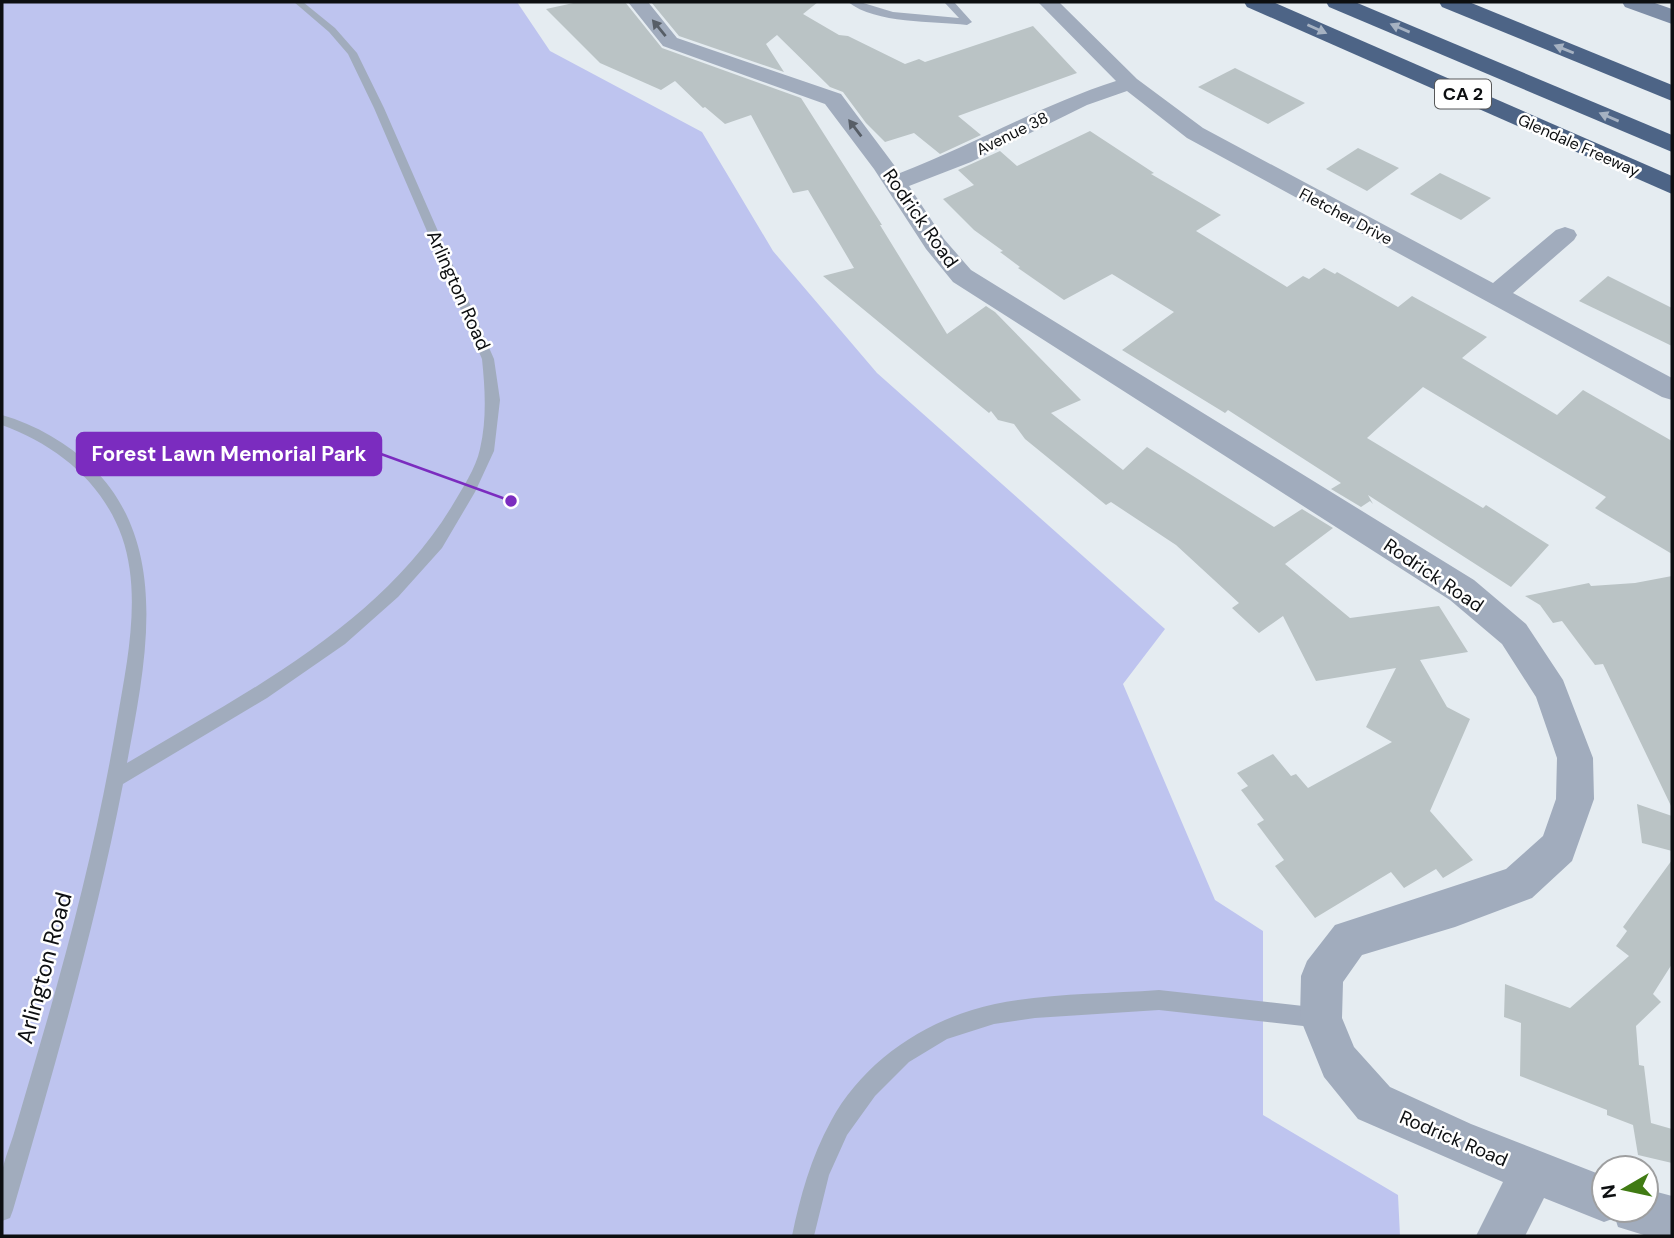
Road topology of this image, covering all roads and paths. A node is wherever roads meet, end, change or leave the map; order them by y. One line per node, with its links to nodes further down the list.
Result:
1 (298, 2): 20 (lane, Arlington Road)
2 (638, 2): 14 (street, Rodrick Road, one-way to 2)
3 (853, 2): 4 (lane)
4 (949, 2)
5 (1048, 2): 11 (street, Fletcher Drive)
6 (1255, 2): 15 (highway, Glendale Freeway / CA 2, one-way to 15)
7 (1337, 2): 13 (highway, Glendale Freeway / CA 2, one-way to 7)
8 (1450, 2): 12 (highway, one-way to 8)
9 (1633, 2): 10 (main road)
10 (1672, 17)
11 (1130, 83): 14 (street, Avenue 38); 17 (street, Fletcher Drive)
12 (1672, 94)
13 (1672, 144)
14 (895, 183): 21 (street, Rodrick Road)
15 (1672, 186)
16 (1565, 235): 17 (street)
17 (1495, 295): 18 (street, Fletcher Drive)
18 (1672, 390)
19 (2, 420): 20 (lane, Arlington Road)
20 (118, 778): 24 (lane, Arlington Road)
21 (1321, 1018): 22 (street, Rodrick Road); 25 (lane)
22 (1533, 1172): 23 (street, Rodrick Road); 26 (street)
23 (1590, 1194)
24 (2, 1210)
25 (803, 1236)
26 (1500, 1236)

